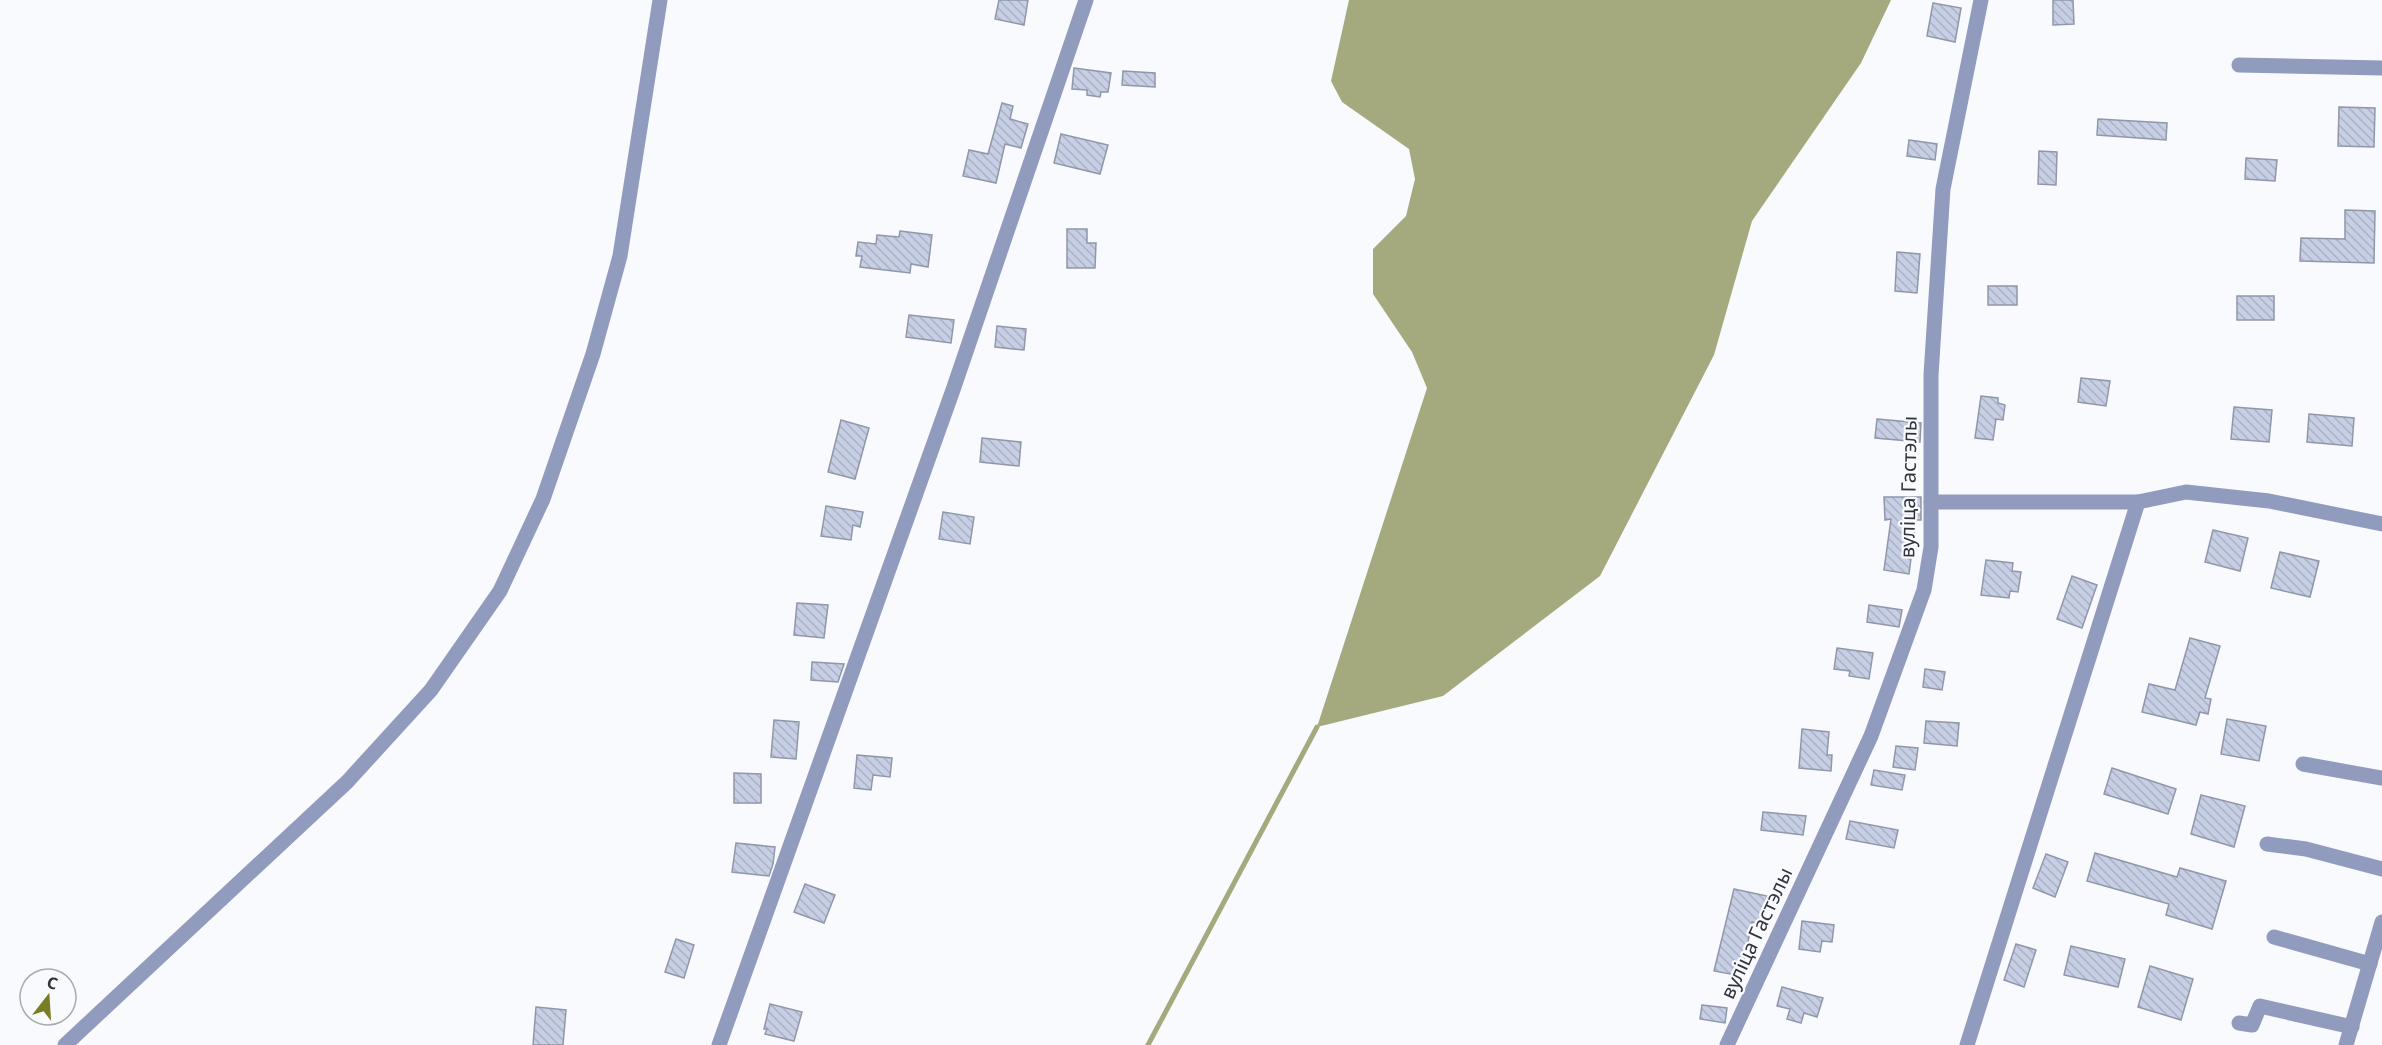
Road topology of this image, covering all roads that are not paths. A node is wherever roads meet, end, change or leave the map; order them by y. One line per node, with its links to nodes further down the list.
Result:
1 (660, 0): 18 (street)
2 (1086, 0): 19 (street)
3 (1981, 0): 6 (street, вуліца Гастэлы)
4 (2240, 65): 5 (street)
5 (2382, 68)
6 (1932, 502): 7 (street); 20 (street, вуліца Гастэлы)
7 (2138, 502): 8 (street); 21 (street)
8 (2382, 524)
9 (2303, 764): 10 (street)
10 (2382, 778)
11 (2267, 844): 12 (street)
12 (2382, 868)
13 (2382, 922): 15 (street)
14 (2274, 937): 15 (street)
15 (2370, 964): 17 (street)
16 (2239, 1023): 17 (street)
17 (2352, 1028): 22 (street)
18 (65, 1045)
19 (719, 1045)
20 (1727, 1045)
21 (1967, 1045)
22 (2346, 1045)

